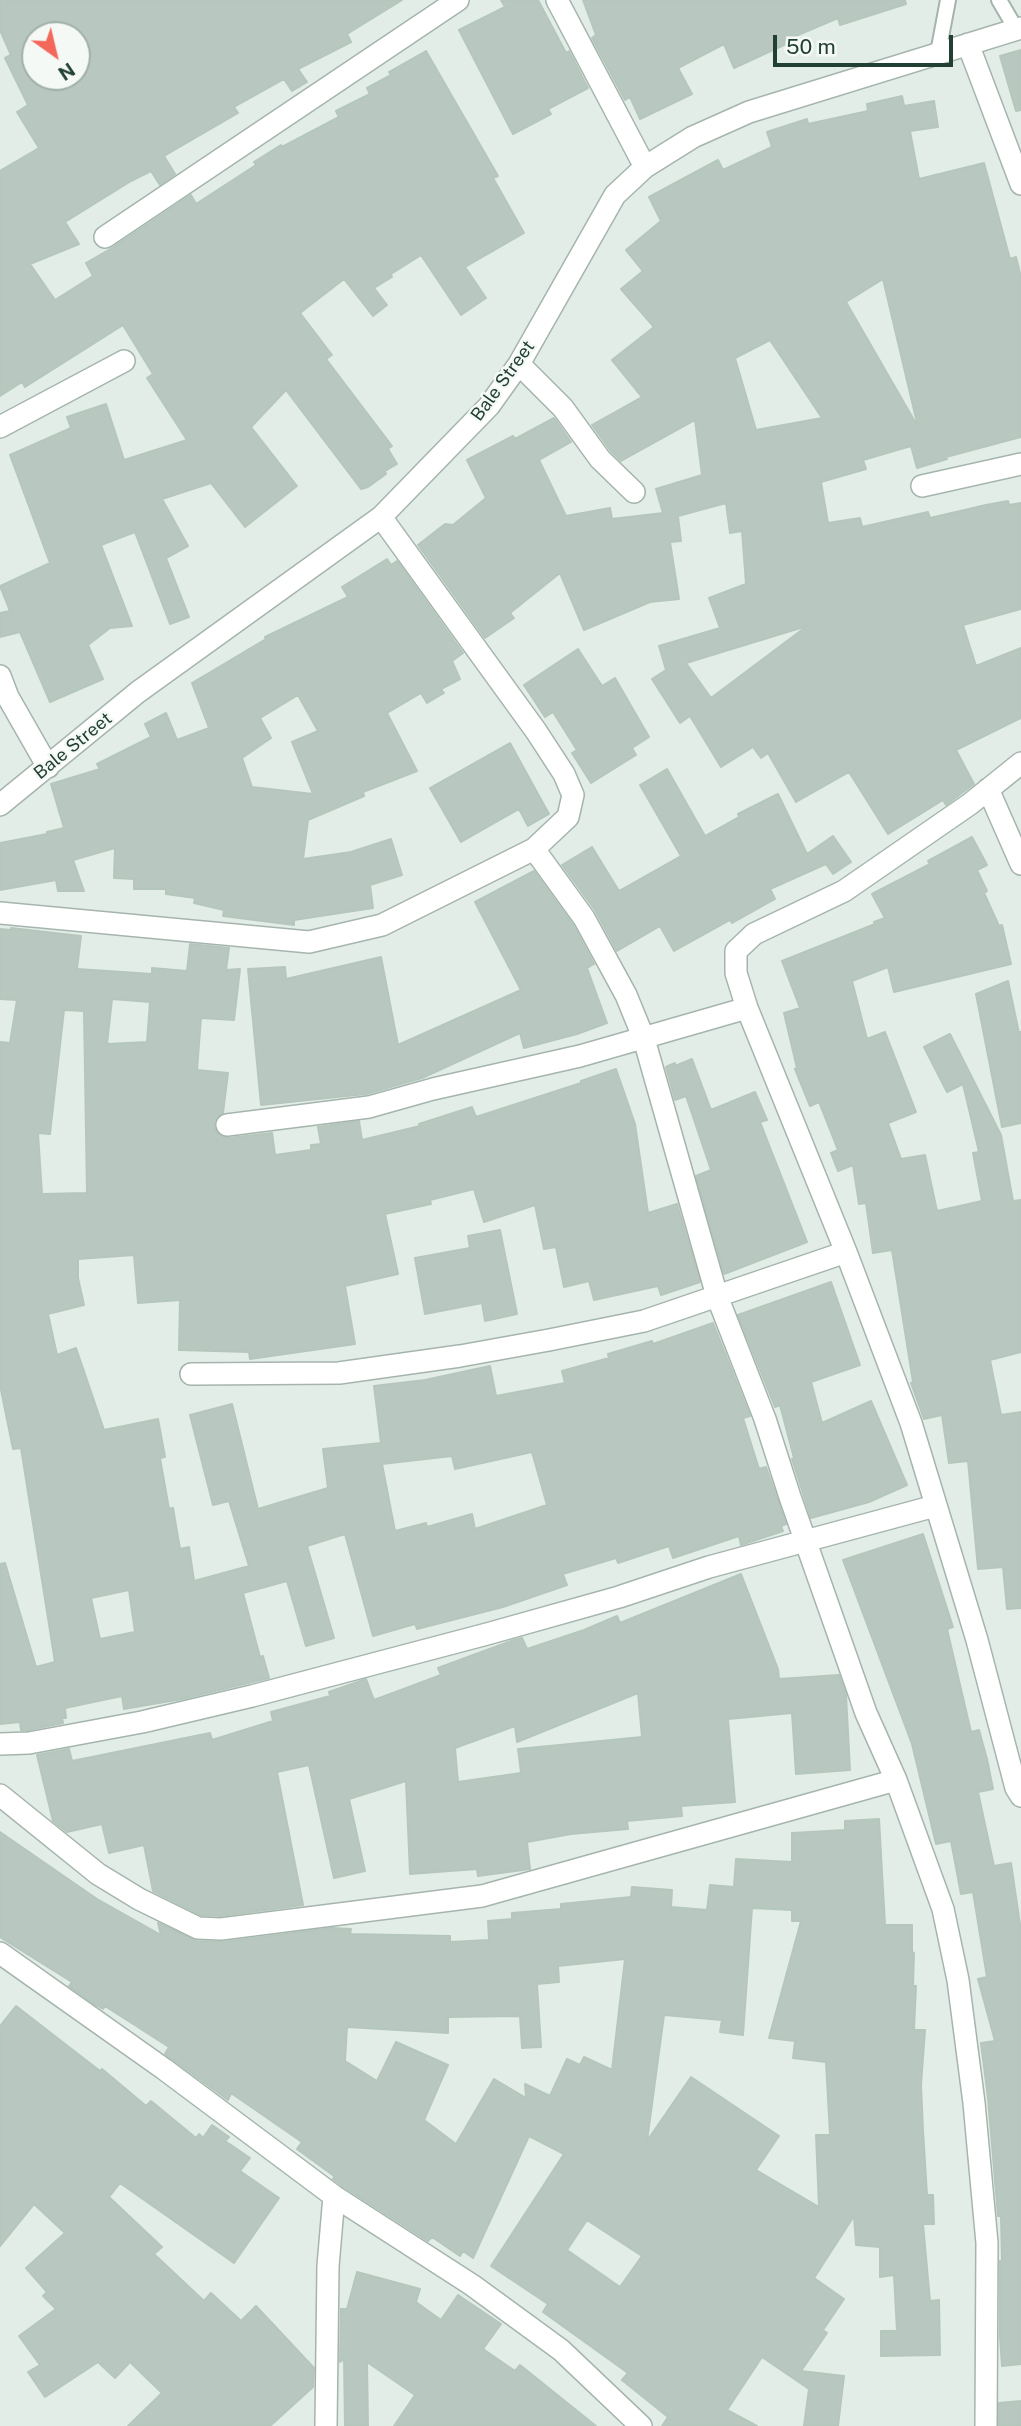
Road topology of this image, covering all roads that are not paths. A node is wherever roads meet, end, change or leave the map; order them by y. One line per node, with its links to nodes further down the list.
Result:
1 (458, 0): 10 (street)
2 (557, 0): 8 (street)
3 (948, 0): 7 (lane)
4 (999, 0): 5 (lane)
5 (1019, 28): 6 (street, Bale Street)
6 (968, 44): 7 (street, Bale Street); 9 (street)
7 (938, 53): 8 (street, Bale Street)
8 (645, 167): 12 (street, Bale Street)
9 (1021, 184)
10 (105, 237)
11 (124, 361): 13 (street)
12 (519, 364): 16 (street); 17 (street, Bale Street)
13 (0, 428)
14 (1021, 464): 15 (street)
15 (922, 486)
16 (634, 492)
17 (381, 517): 20 (street, Bale Street); 23 (street)
18 (0, 676): 20 (street)
19 (1021, 764): 21 (street)
20 (48, 767): 22 (street, Bale Street)
21 (988, 789): 24 (street); 26 (street)
22 (0, 805)
23 (534, 849): 25 (street); 27 (street)
24 (1021, 864)
25 (0, 913)
26 (747, 1009): 27 (street); 29 (street)
27 (644, 1038): 28 (street); 30 (street)
28 (227, 1125)
29 (846, 1252): 30 (street); 32 (street)
30 (717, 1296): 31 (street); 33 (street)
31 (191, 1374)
32 (934, 1506): 33 (street); 37 (street)
33 (806, 1541): 34 (street); 35 (street)
34 (0, 1744)
35 (895, 1780): 36 (street); 42 (street)
36 (0, 1795)
37 (1021, 1796)
38 (0, 1953): 39 (street)
39 (334, 2196): 40 (street); 41 (street)
40 (638, 2425)
41 (326, 2426)
42 (986, 2426)

